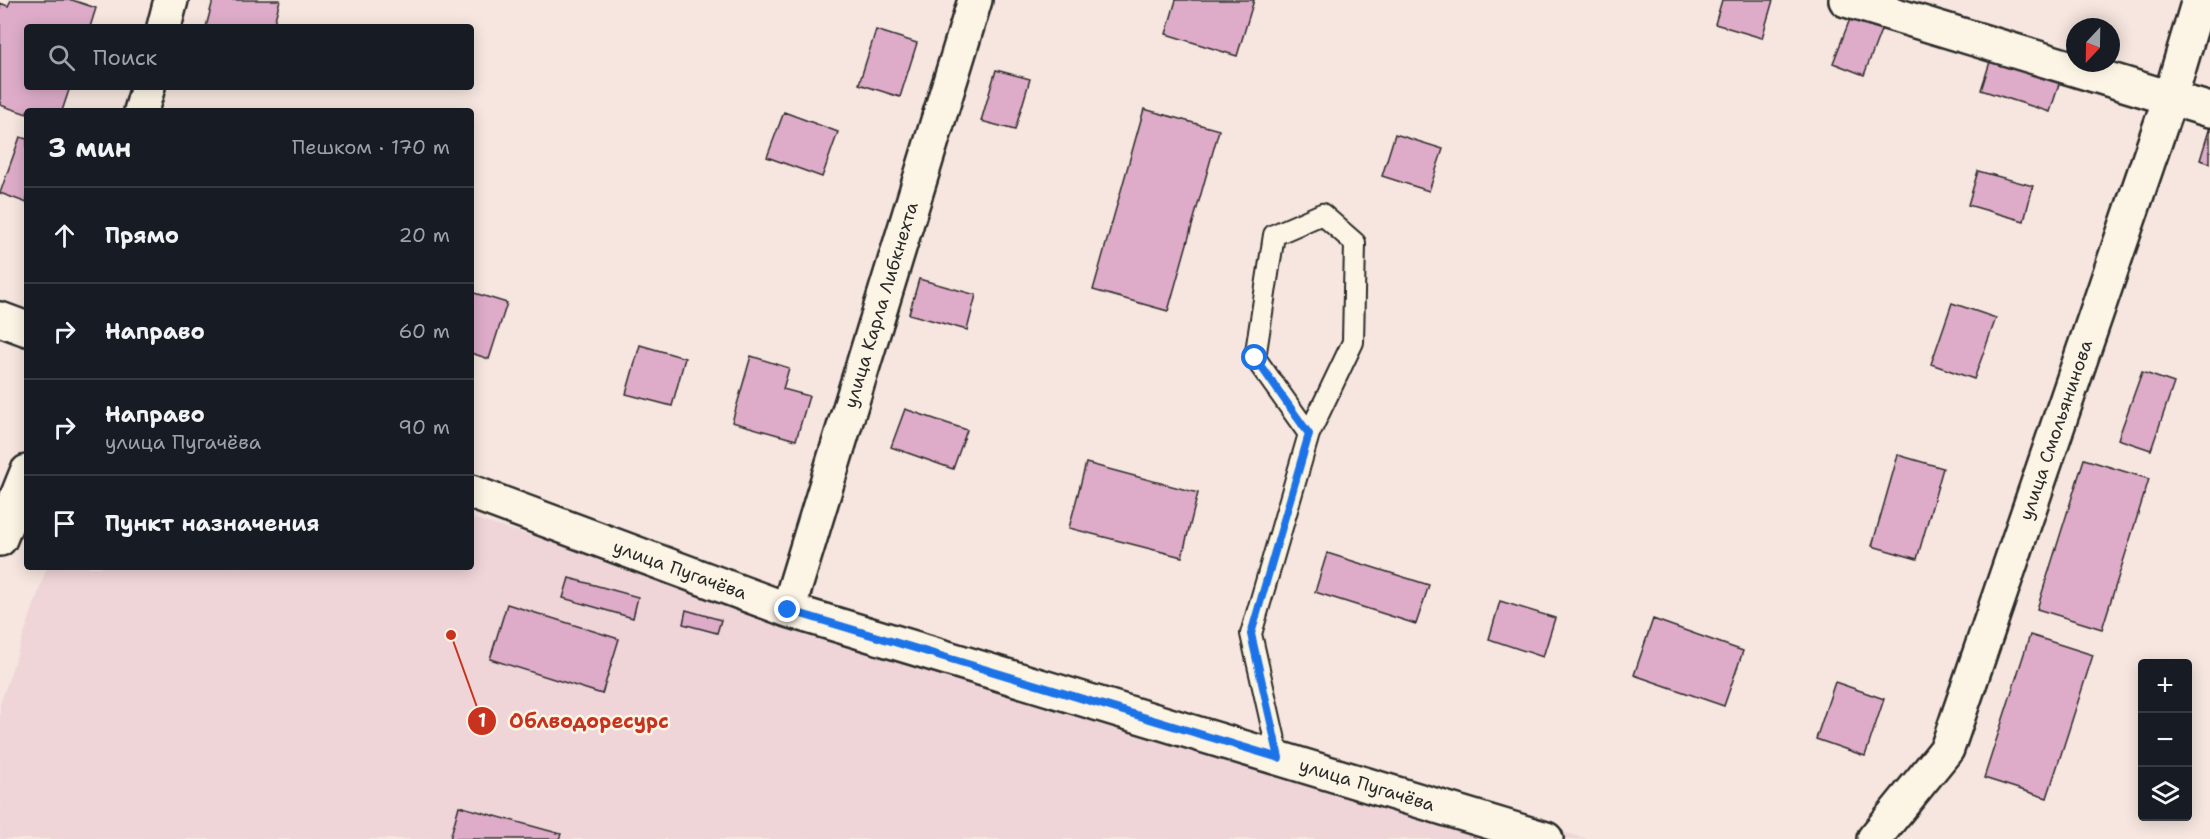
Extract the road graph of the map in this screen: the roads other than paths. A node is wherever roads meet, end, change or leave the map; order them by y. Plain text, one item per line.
1 (171, 0) edge
2 (975, 0) edge
3 (1846, 0) edge
4 (2199, 0) edge
5 (165, 24) edge
6 (147, 90) edge
7 (2170, 98) junction
8 (142, 108) edge
9 (2210, 110) edge
10 (0, 319) edge
11 (24, 328) edge
12 (1309, 434) junction
13 (24, 479) edge
14 (474, 493) edge
15 (0, 539) edge
16 (788, 610) junction
17 (1279, 758) junction
18 (1546, 839) edge
19 (1874, 839) edge

1 - 5 street
2 - 16 street, улица Карла Либкнехта
3 - 7 street
4 - 7 street, улица Смольянинова
6 - 8 street
7 - 9 street
7 - 19 street, улица Смольянинова
10 - 11 street
12 - 12 lane
12 - 17 lane
13 - 15 street
14 - 16 street, улица Пугачёва
16 - 17 street, улица Пугачёва
17 - 18 street, улица Пугачёва

